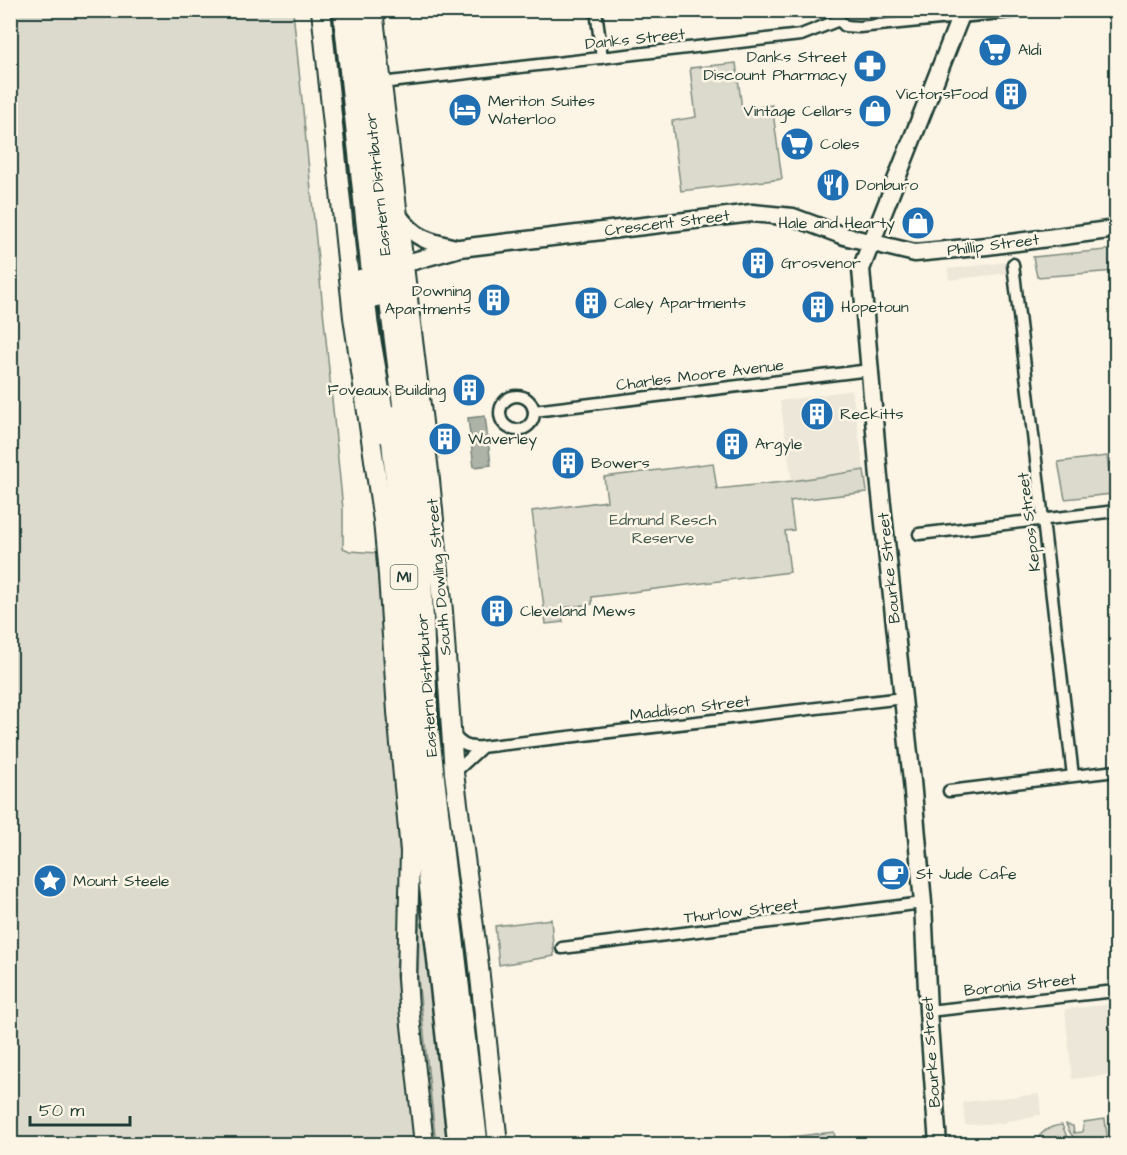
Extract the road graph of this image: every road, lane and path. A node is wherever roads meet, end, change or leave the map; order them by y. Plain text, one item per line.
1 (321, 10) edge
2 (330, 10) edge
3 (344, 10) edge
4 (359, 10) edge
5 (373, 10) edge
6 (597, 10) edge
7 (1031, 10) edge
8 (962, 14) edge
9 (837, 15) edge
10 (602, 58) junction
11 (381, 82) junction
12 (397, 214) junction
13 (1116, 229) edge
14 (870, 243) junction
15 (460, 248) junction
16 (403, 264) junction
17 (1013, 264) dead end
18 (870, 370) junction
19 (534, 411) dead end
20 (1116, 511) edge
21 (1044, 519) junction
22 (401, 525) junction
23 (919, 534) dead end
24 (903, 698) junction
25 (452, 731) junction
26 (481, 747) junction
27 (1116, 771) edge
28 (454, 773) junction
29 (1073, 776) junction
30 (949, 791) dead end
31 (923, 903) junction
32 (562, 948) dead end
33 (1116, 991) edge
34 (928, 1011) junction
35 (424, 1144) edge
36 (459, 1144) edge
37 (477, 1144) edge
38 (498, 1144) edge
39 (938, 1144) edge

1 - 35 main road
2 - 22 highway
3 - 22 highway, Eastern Distributor / M1
4 - 37 highway, Eastern Distributor / M1
5 - 11 main road, South Dowling Street
6 - 10 street
7 - 8 street, Danks Street
8 - 9 street, Danks Street
8 - 14 street, Bourke Street
9 - 10 street, Danks Street
10 - 11 street, Danks Street
11 - 12 main road, South Dowling Street
12 - 15 street, Crescent Street
12 - 16 main road, South Dowling Street
13 - 14 street, Phillip Street
14 - 15 street, Crescent Street
14 - 18 street, Bourke Street
15 - 16 street, Crescent Street
16 - 25 main road, South Dowling Street
17 - 21 street, Kepos Street
18 - 19 street, Charles Moore Avenue
18 - 24 street, Bourke Street
20 - 21 street
21 - 23 street
21 - 29 street, Kepos Street
22 - 36 highway, Eastern Distributor / M1
24 - 26 street, Maddison Street
24 - 31 street, Bourke Street
25 - 26 street, Maddison Street
25 - 28 main road, South Dowling Street
26 - 28 street
27 - 29 street
28 - 38 main road, South Dowling Street
29 - 30 street
31 - 32 street, Thurlow Street
31 - 34 street, Bourke Street
33 - 34 street, Boronia Street
34 - 39 street, Bourke Street

